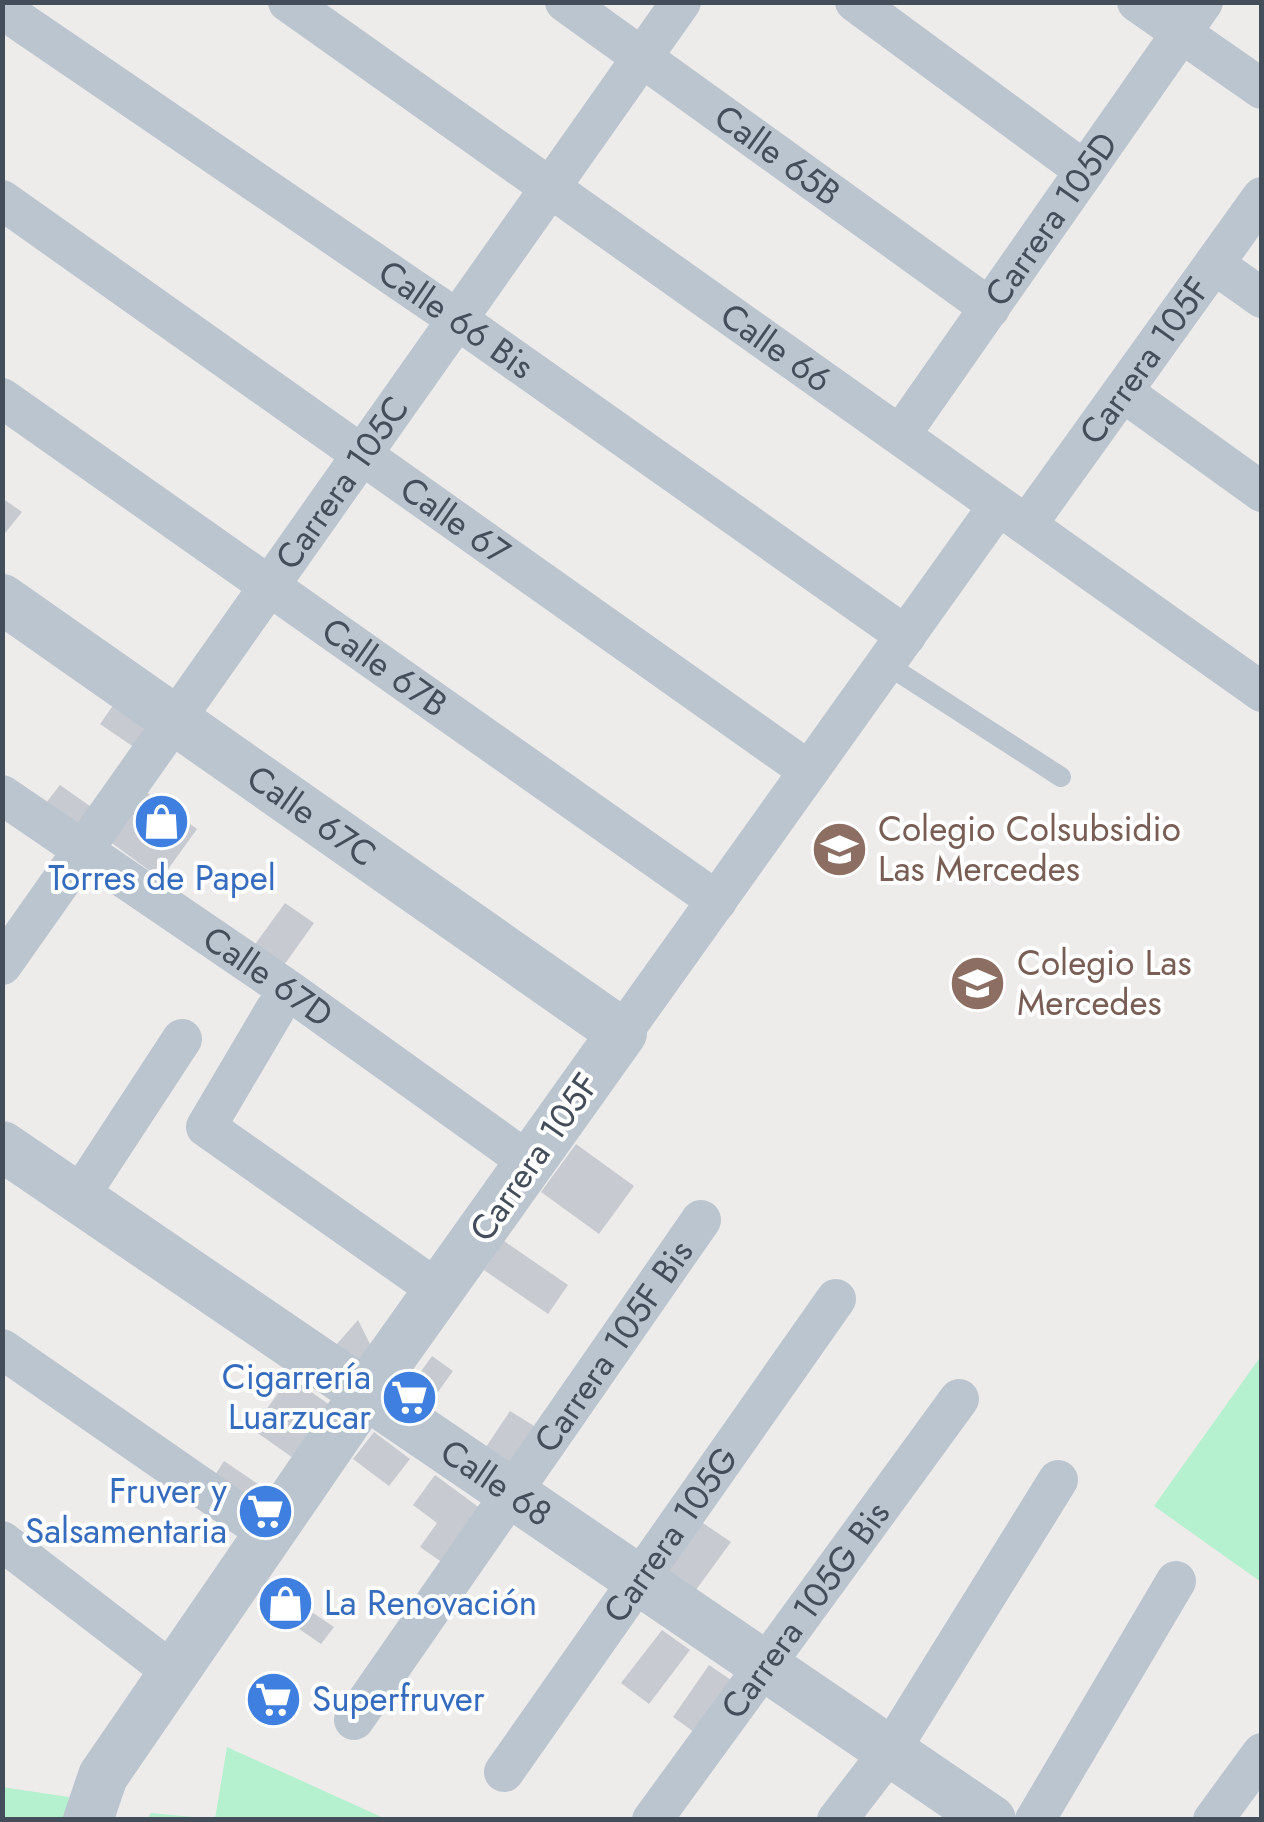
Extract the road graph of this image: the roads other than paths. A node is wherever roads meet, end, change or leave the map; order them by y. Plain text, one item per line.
1 (288, 2) edge
2 (565, 2) edge
3 (681, 2) edge
4 (854, 2) edge
5 (1138, 2) edge
6 (3, 6) edge
7 (1192, 18) edge
8 (642, 59) junction
9 (1262, 90) edge
10 (1085, 171) junction
11 (551, 188) junction
12 (1262, 197) edge
13 (2, 200) edge
14 (1214, 264) junction
15 (1262, 298) edge
16 (990, 308) junction
17 (458, 320) junction
18 (1123, 392) junction
19 (2, 398) edge
20 (901, 434) junction
21 (362, 455) junction
22 (1262, 492) edge
23 (1013, 515) junction
24 (270, 585) junction
25 (2, 599) edge
26 (896, 650) junction
27 (1262, 692) edge
28 (175, 720) junction
29 (810, 771) junction
30 (1061, 777) dead end
31 (2, 795) edge
32 (84, 849) junction
33 (716, 901) junction
34 (2, 965) edge
35 (275, 1010) dead end
36 (622, 1033) junction
37 (182, 1040) dead end
38 (2, 1146) edge
39 (530, 1163) junction
40 (78, 1198) junction
41 (701, 1220) dead end
42 (439, 1290) junction
43 (836, 1299) dead end
44 (2, 1349) edge
45 (365, 1394) junction
46 (959, 1399) dead end
47 (1058, 1480) dead end
48 (511, 1494) junction
49 (268, 1534) junction
50 (2, 1541) edge
51 (638, 1580) junction
52 (1176, 1581) dead end
53 (764, 1666) junction
54 (174, 1673) junction
55 (354, 1720) dead end
56 (890, 1751) junction
57 (1262, 1753) edge
58 (504, 1772) dead end
59 (88, 1816) edge
60 (652, 1820) edge
61 (837, 1820) edge
62 (991, 1820) edge
63 (1035, 1820) edge
64 (1213, 1820) edge

1 - 11 street, Calle 66
2 - 8 street, Calle 65B
3 - 8 street, Carrera 105C
4 - 10 street
5 - 7 street
6 - 17 street, Calle 66 Bis
7 - 9 street
7 - 10 street, Carrera 105D
8 - 11 street, Carrera 105C
8 - 16 street, Calle 65B
10 - 16 street, Carrera 105D
11 - 17 street, Carrera 105C
11 - 20 street, Calle 66
12 - 14 street, Carrera 105F
13 - 21 street, Calle 67
14 - 15 street
14 - 18 street, Carrera 105F
16 - 20 street, Carrera 105D
17 - 21 street, Carrera 105C
17 - 26 street, Calle 66 Bis
18 - 22 street
18 - 23 street, Carrera 105F
19 - 24 street, Calle 67B
20 - 23 street, Calle 66
21 - 24 street, Carrera 105C
21 - 29 street, Calle 67
23 - 26 street, Carrera 105F
23 - 27 street, Calle 66
24 - 28 street, Carrera 105C
24 - 33 street, Calle 67B
25 - 28 street, Calle 67C
26 - 29 street, Carrera 105F
26 - 30 lane
28 - 32 street, Carrera 105C
28 - 36 street, Calle 67C
29 - 33 street, Carrera 105F
31 - 32 street, Calle 67D
32 - 34 street, Carrera 105C
32 - 39 street, Calle 67D
33 - 36 street, Carrera 105F
35 - 42 street
36 - 39 street, Carrera 105F
37 - 40 street
38 - 40 street, Calle 68
39 - 42 street, Carrera 105F
40 - 45 street, Calle 68
41 - 48 street, Carrera 105F Bis
42 - 45 street, Carrera 105F
43 - 51 street, Carrera 105G
44 - 49 street
45 - 48 street, Calle 68
45 - 49 street, Carrera 105F
46 - 53 street, Carrera 105G Bis
47 - 56 street
48 - 51 street, Calle 68
48 - 55 street, Carrera 105F Bis
49 - 54 street, Carrera 105F
50 - 54 street
51 - 53 street, Calle 68
51 - 58 street, Carrera 105G
52 - 63 street
53 - 56 street, Calle 68
53 - 60 street, Carrera 105G Bis
54 - 59 street, Carrera 105F
56 - 61 street
56 - 62 street, Calle 68
57 - 64 street

